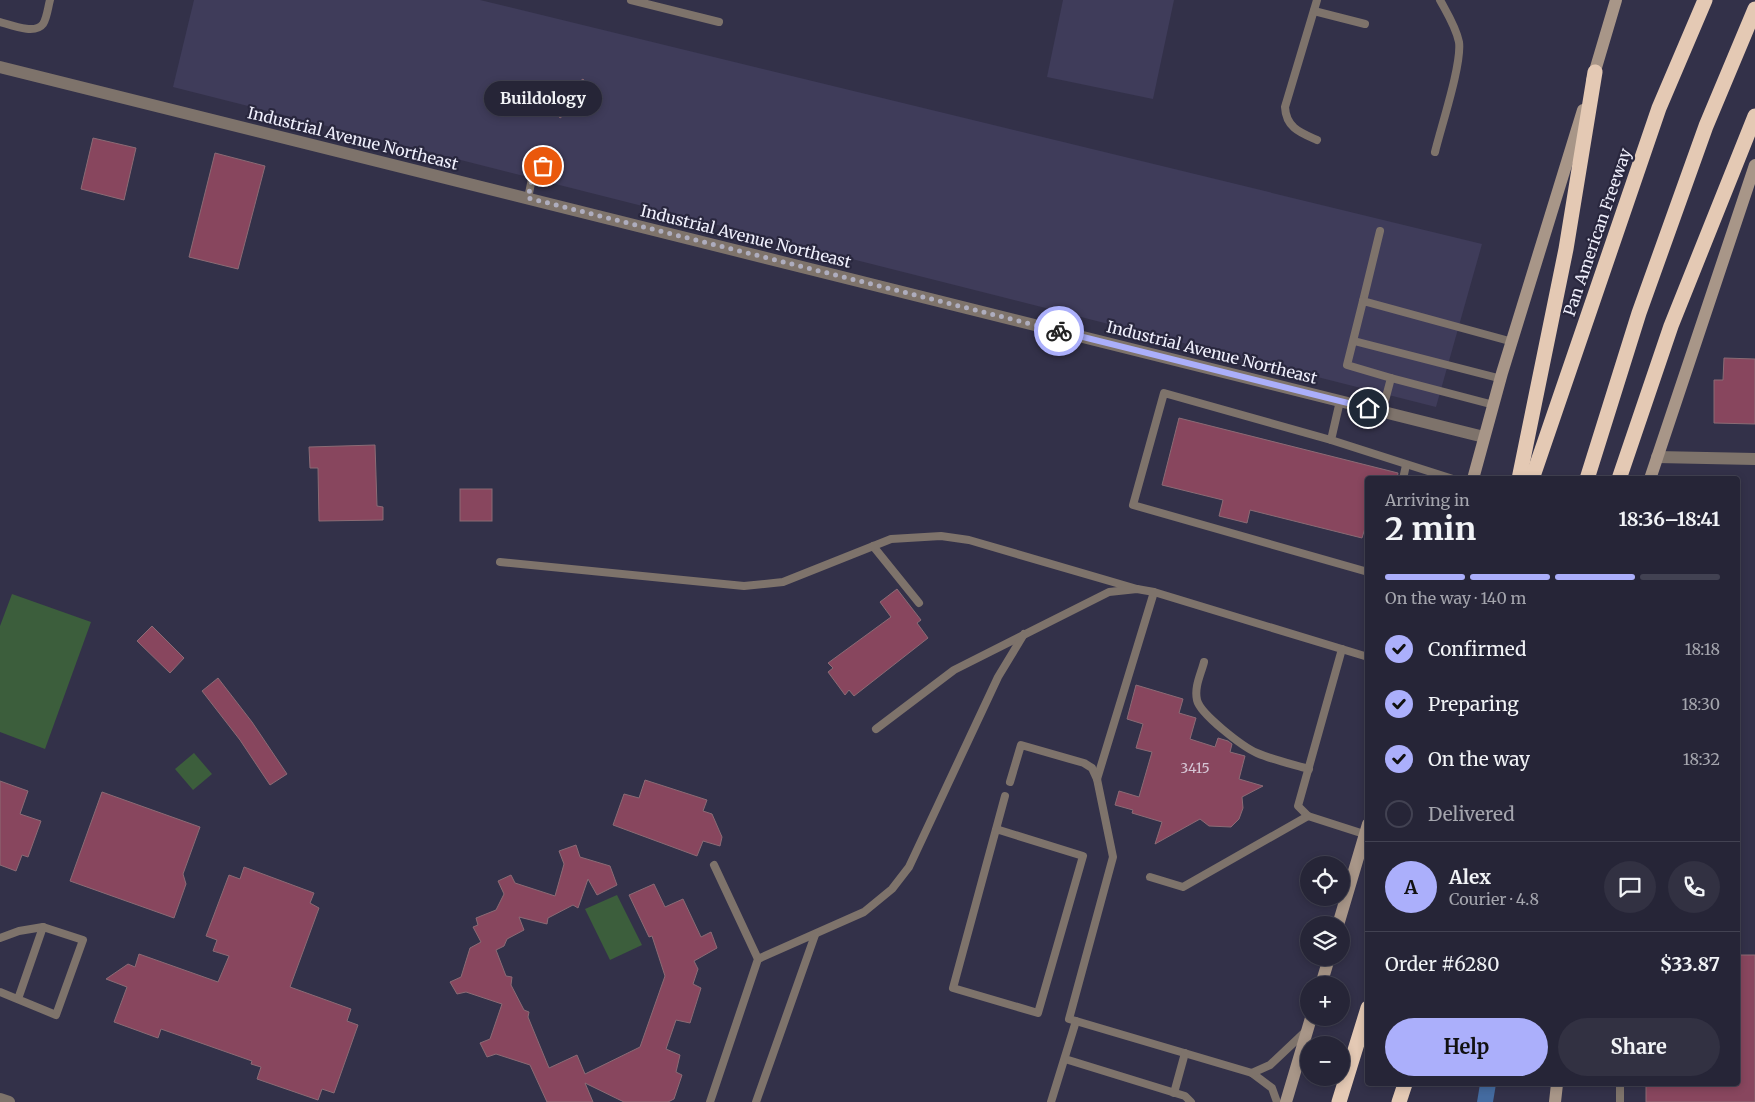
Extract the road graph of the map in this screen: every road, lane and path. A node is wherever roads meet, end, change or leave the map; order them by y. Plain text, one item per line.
1 (50, 0) edge
2 (631, 0) edge
3 (1317, 0) edge
4 (1440, 0) edge
5 (1616, 0) edge
6 (1705, 0) edge
7 (1755, 9) edge
8 (1314, 10) junction
9 (0, 22) edge
10 (719, 22) dead end
11 (1365, 24) dead end
12 (0, 67) edge
13 (1595, 72) junction
14 (1755, 116) edge
15 (1318, 140) dead end
16 (1435, 152) dead end
17 (1755, 165) edge
18 (543, 166) dead end
19 (528, 198) junction
20 (1380, 231) dead end
21 (1363, 301) junction
22 (1354, 341) junction
23 (1513, 342) junction
24 (1392, 378) junction
25 (1502, 379) junction
26 (1340, 401) junction
27 (1494, 405) junction
28 (1382, 412) junction
29 (1484, 437) junction
30 (1331, 440) junction
31 (1657, 456) junction
32 (1755, 459) edge
33 (1406, 465) junction
34 (1404, 476) edge
35 (1442, 476) edge
36 (1474, 476) edge
37 (1520, 476) edge
38 (1533, 476) edge
39 (1588, 476) edge
40 (1620, 476) edge
41 (1651, 476) edge
42 (873, 546) junction
43 (500, 562) dead end
44 (1365, 571) edge
45 (1137, 589) junction
46 (1154, 592) junction
47 (920, 603) dead end
48 (1024, 634) junction
49 (1342, 649) junction
50 (1365, 656) edge
51 (1204, 662) dead end
52 (876, 729) dead end
53 (1308, 769) junction
54 (1097, 779) junction
55 (1010, 782) dead end
56 (1005, 796) dead end
57 (1308, 816) junction
58 (996, 829) junction
59 (1365, 829) edge
60 (1365, 832) edge
61 (714, 865) dead end
62 (1150, 877) dead end
63 (1341, 916) edge
64 (44, 927) junction
65 (815, 935) junction
66 (0, 938) edge
67 (758, 959) junction
68 (0, 992) edge
69 (18, 999) junction
70 (1365, 1018) edge
71 (1076, 1021) junction
72 (1307, 1026) edge
73 (1309, 1026) edge
74 (1185, 1053) junction
75 (1065, 1059) junction
76 (1252, 1073) junction
77 (1404, 1086) edge
78 (1557, 1086) edge
79 (1562, 1086) edge
80 (1620, 1086) edge
81 (1174, 1093) junction
82 (0, 1099) edge
83 (9, 1102) edge
84 (710, 1102) edge
85 (756, 1102) edge
86 (1051, 1102) edge
87 (1191, 1102) edge
88 (1277, 1102) edge
89 (1286, 1102) edge
90 (1339, 1102) edge
91 (1400, 1102) edge
92 (1555, 1102) edge
93 (1562, 1102) edge
94 (1620, 1102) edge

1 - 9 lane
2 - 10 lane
3 - 8 lane
4 - 16 lane
5 - 13 main road
6 - 38 highway, Pan American Freeway
7 - 39 highway
8 - 11 lane
8 - 15 lane
12 - 19 street, Industrial Avenue Northeast
13 - 23 main road
13 - 37 highway
14 - 40 highway
17 - 31 main road
18 - 19 lane
19 - 26 street, Industrial Avenue Northeast
20 - 21 lane
21 - 22 lane
21 - 23 lane
22 - 24 lane
22 - 25 lane
23 - 25 main road
24 - 27 lane
24 - 28 lane
25 - 27 main road
26 - 28 street, Industrial Avenue Northeast
26 - 30 lane
27 - 29 main road
28 - 29 street, Industrial Avenue Northeast
29 - 36 main road
30 - 33 lane
30 - 44 lane
31 - 32 street
31 - 41 main road
33 - 34 lane
33 - 35 lane
42 - 43 lane
42 - 45 lane
42 - 47 lane
45 - 46 lane
45 - 48 lane
46 - 49 lane
46 - 54 lane
48 - 52 lane
48 - 65 lane
49 - 50 lane
49 - 53 lane
51 - 53 lane
53 - 57 lane
54 - 55 lane
54 - 71 lane
56 - 58 lane
57 - 59 lane
57 - 62 lane
58 - 58 lane
60 - 63 main road
61 - 67 lane
64 - 66 lane
64 - 69 lane
64 - 69 lane
65 - 67 lane
65 - 85 lane
67 - 84 lane
68 - 69 lane
70 - 90 highway
71 - 74 lane
71 - 75 lane
72 - 76 lane
73 - 89 main road
74 - 76 lane
74 - 81 lane
75 - 81 lane
75 - 86 lane
76 - 88 lane
77 - 91 highway
78 - 92 main road
79 - 93 main road
80 - 94 lane
81 - 87 lane
82 - 83 street

